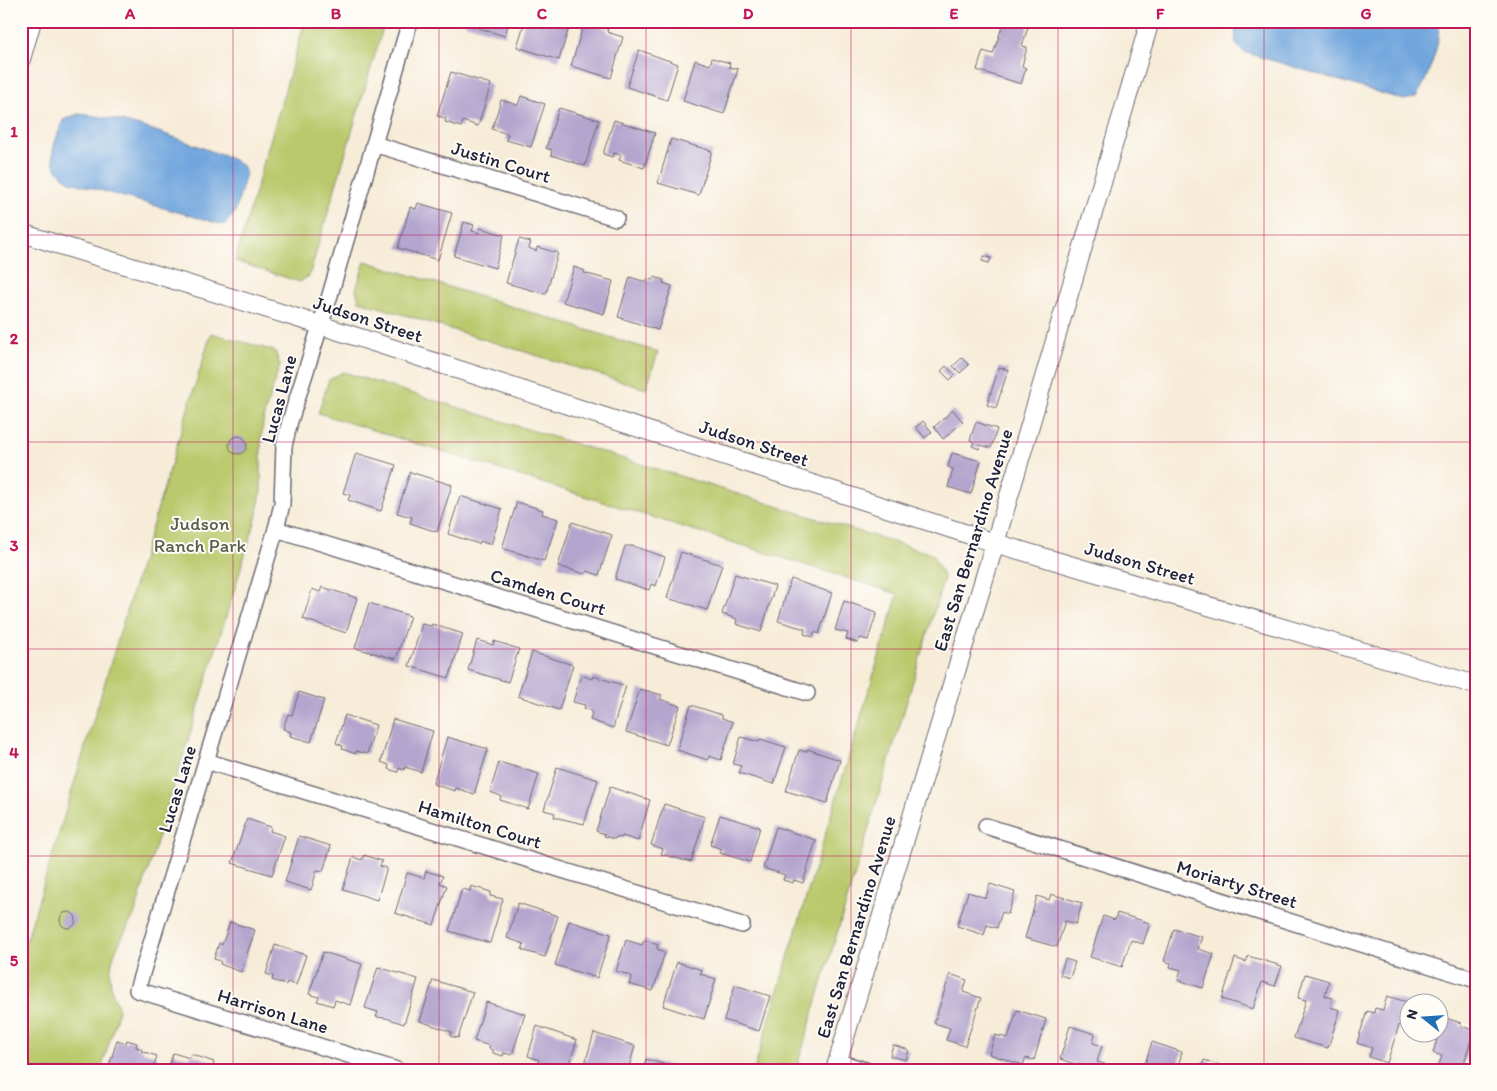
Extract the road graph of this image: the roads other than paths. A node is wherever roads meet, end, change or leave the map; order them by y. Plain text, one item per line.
1 (32, 21) edge
2 (410, 21) edge
3 (1150, 21) edge
4 (21, 59) edge
5 (374, 144) junction
6 (616, 218) dead end
7 (21, 233) edge
8 (320, 325) junction
9 (276, 529) junction
10 (995, 543) junction
11 (1476, 685) edge
12 (807, 693) dead end
13 (206, 761) junction
14 (986, 826) dead end
15 (742, 925) dead end
16 (1476, 980) edge
17 (137, 990) joint
18 (836, 1066) edge
19 (397, 1070) edge
20 (865, 1070) edge

1 - 4 street
2 - 5 street, Lucas Lane
3 - 10 street, East San Bernardino Avenue
5 - 6 street, Justin Court
5 - 8 street, Lucas Lane
7 - 8 street, Judson Street
8 - 9 street, Lucas Lane
8 - 10 street, Judson Street
9 - 12 street, Camden Court
9 - 13 street, Lucas Lane
10 - 11 street, Judson Street
10 - 18 street, East San Bernardino Avenue
13 - 15 street, Hamilton Court
13 - 17 street, Lucas Lane
14 - 16 street, Moriarty Street
17 - 19 street, Harrison Lane
18 - 20 street

